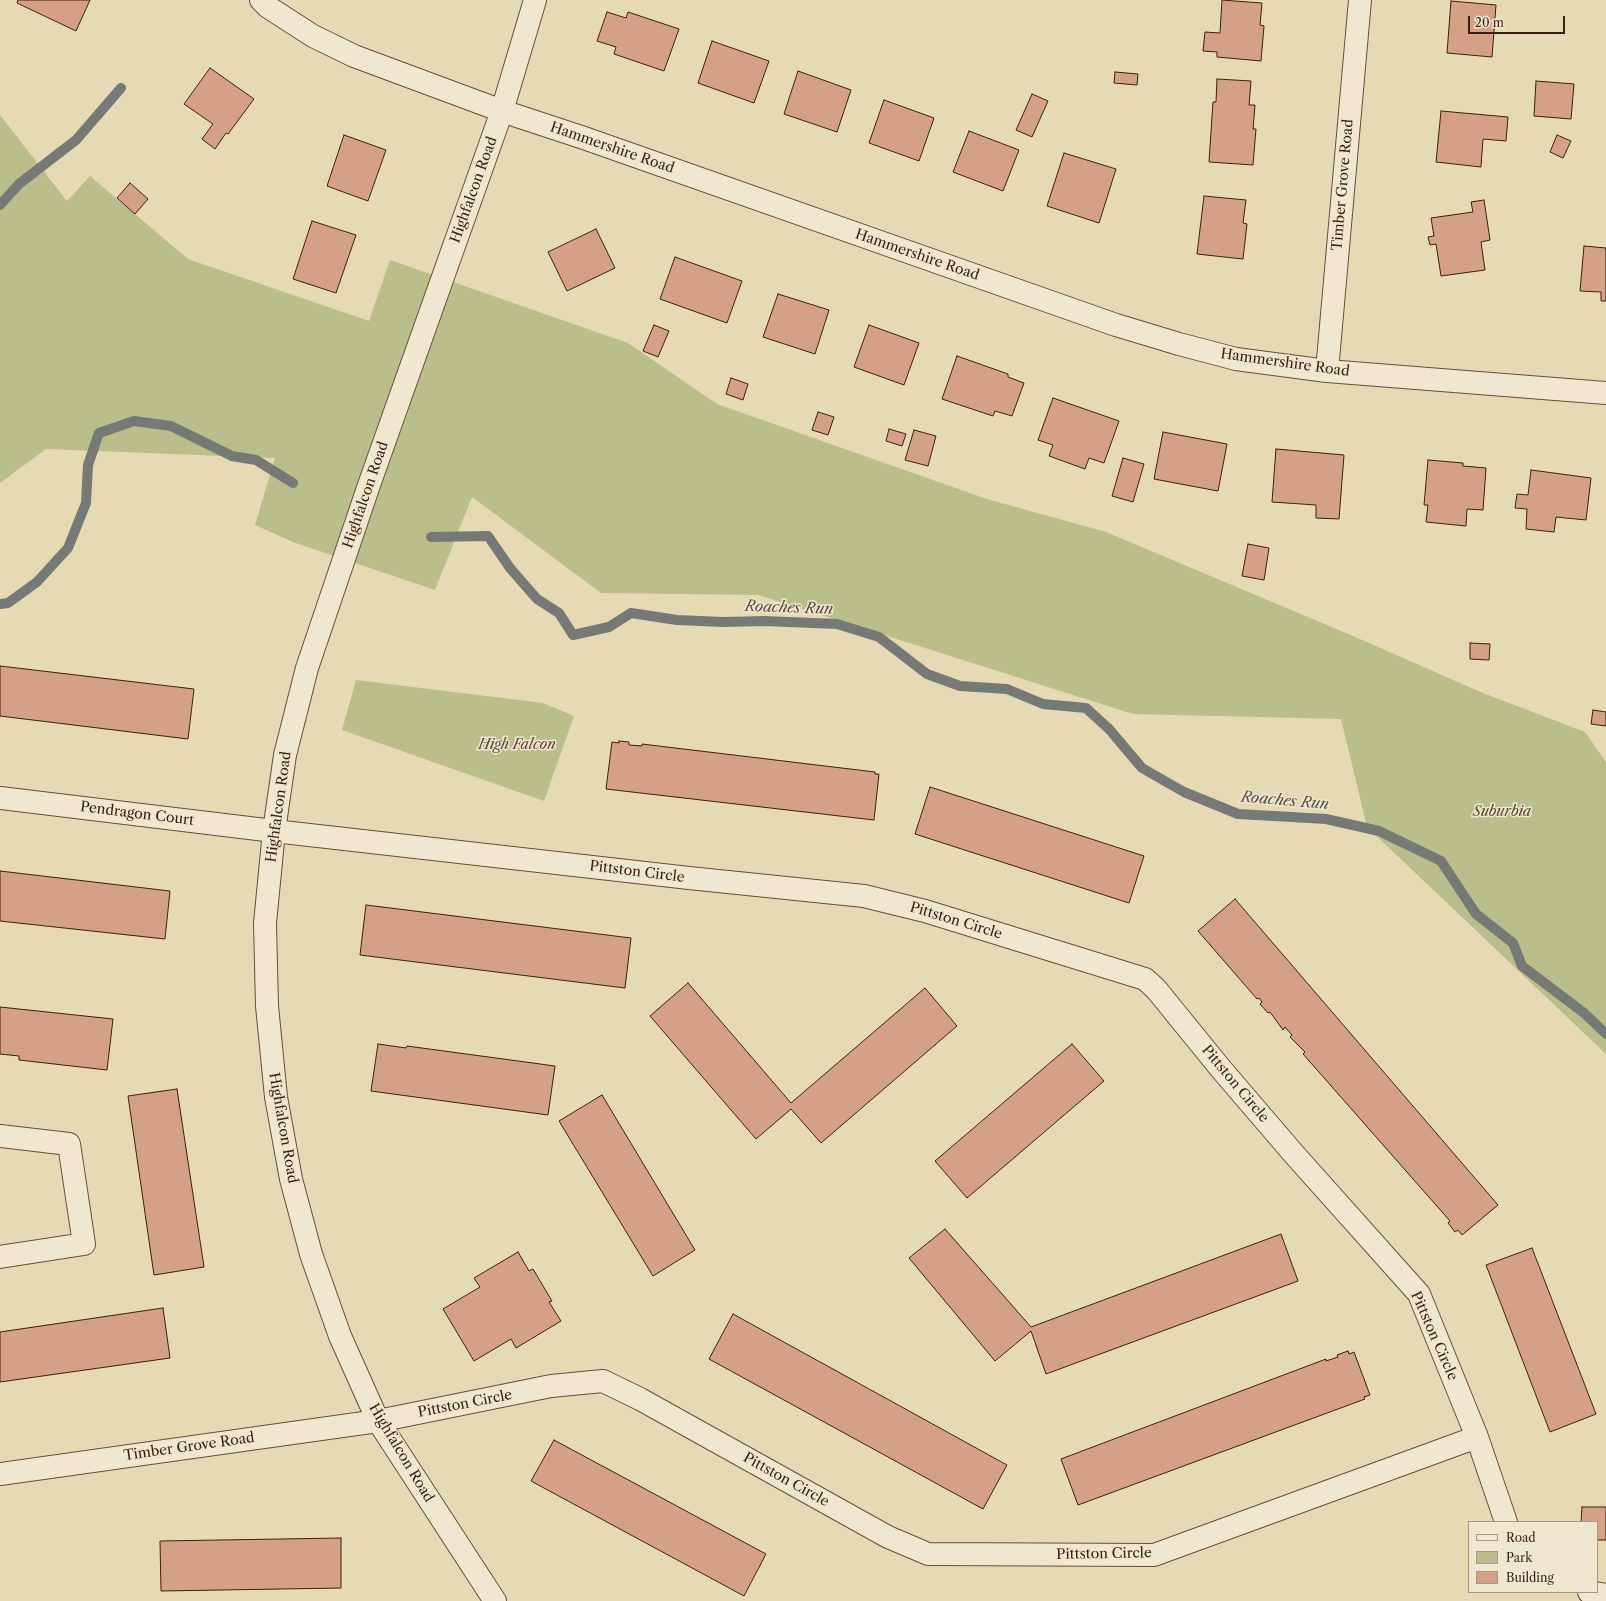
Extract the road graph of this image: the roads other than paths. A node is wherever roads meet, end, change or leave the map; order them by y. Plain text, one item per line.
1 (261, 0) edge
2 (535, 0) edge
3 (1360, 0) edge
4 (502, 111) junction
5 (1327, 371) junction
6 (1606, 393) edge
7 (0, 798) edge
8 (274, 831) junction
9 (0, 1136) edge
10 (0, 1257) edge
11 (378, 1421) junction
12 (1477, 1437) junction
13 (0, 1474) edge
14 (1506, 1521) edge
15 (1595, 1593) edge
16 (1606, 1595) edge
17 (495, 1601) edge

1 - 4 street, Hammershire Road
2 - 4 street, Highfalcon Road
3 - 5 street, Timber Grove Road
4 - 5 street, Hammershire Road
4 - 8 street, Highfalcon Road
5 - 6 street, Hammershire Road
7 - 8 street, Pendragon Court
8 - 11 street, Highfalcon Road
8 - 12 street, Pittston Circle
9 - 10 street
11 - 12 street, Pittston Circle
11 - 13 street, Timber Grove Road
11 - 17 street, Highfalcon Road
12 - 14 street
15 - 16 street

